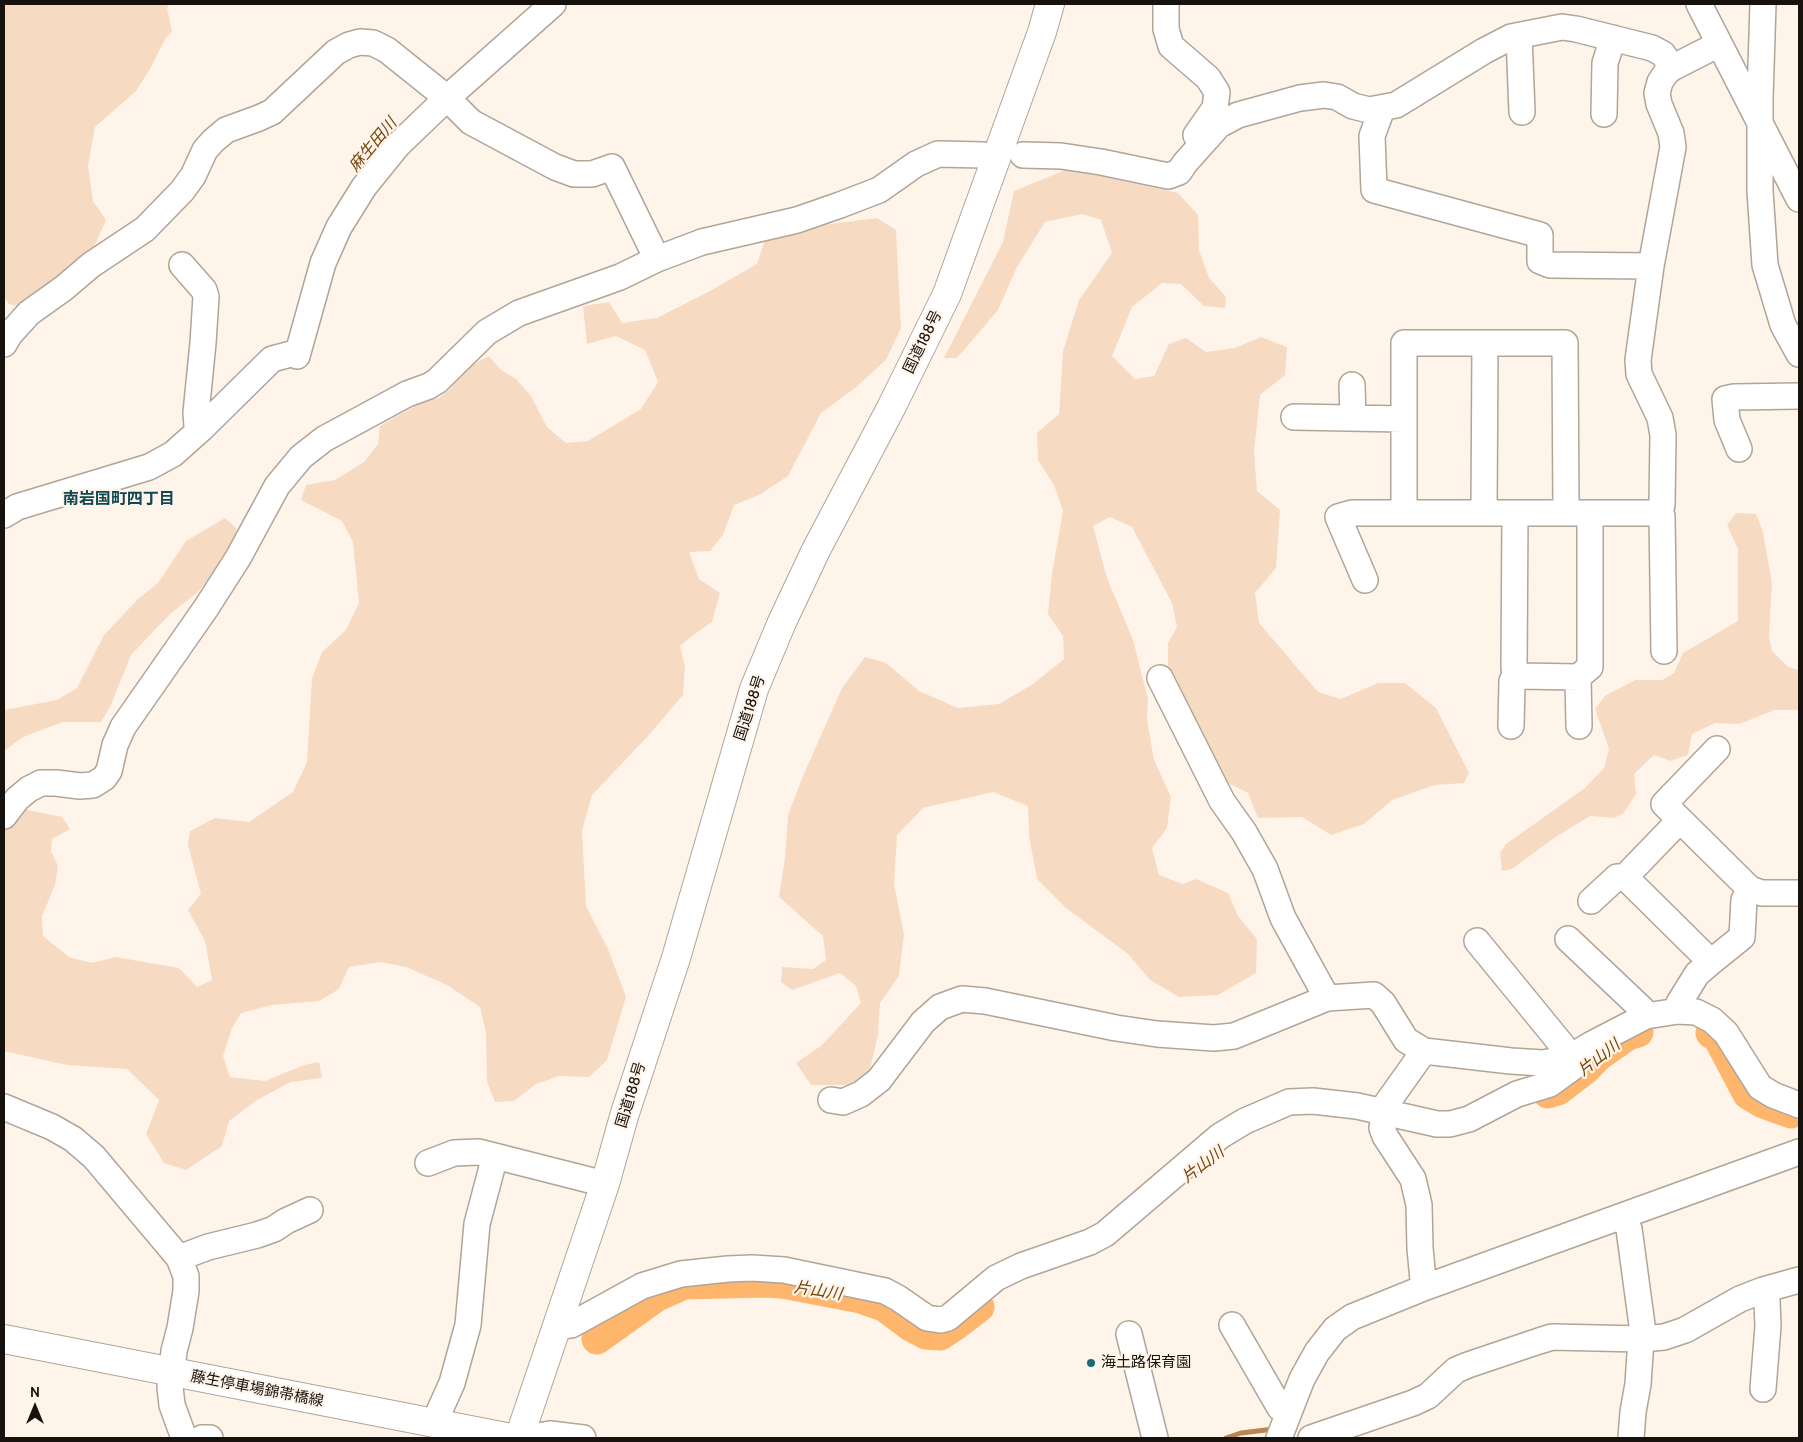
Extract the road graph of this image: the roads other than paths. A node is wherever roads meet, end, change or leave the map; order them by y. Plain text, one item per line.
1 (553, 4) edge
2 (1050, 4) edge
3 (1166, 4) edge
4 (1699, 4) edge
5 (1763, 4) edge
6 (1519, 36) junction
7 (1613, 38) junction
8 (1719, 44) junction
9 (1672, 68) junction
10 (447, 98) junction
11 (1382, 109) junction
12 (1522, 112) dead end
13 (1604, 114) dead end
14 (1760, 123) junction
15 (983, 155) dead end
16 (1024, 155) dead end
17 (1157, 174) junction
18 (1799, 199) edge
19 (658, 258) junction
20 (182, 265) dead end
21 (1651, 266) junction
22 (1485, 343) junction
23 (4, 344) edge
24 (1799, 354) edge
25 (1352, 385) dead end
26 (1799, 396) edge
27 (1294, 417) dead end
28 (1352, 418) junction
29 (1404, 419) junction
30 (201, 429) junction
31 (1739, 449) dead end
32 (1657, 511) junction
33 (1404, 513) junction
34 (1484, 513) junction
35 (1514, 513) junction
36 (1578, 513) junction
37 (4, 514) edge
38 (1365, 580) dead end
39 (1664, 651) dead end
40 (1517, 673) junction
41 (1578, 677) junction
42 (1160, 678) dead end
43 (1511, 726) dead end
44 (1579, 726) dead end
45 (1717, 749) dead end
46 (4, 816) edge
47 (1680, 820) junction
48 (1625, 876) junction
49 (1750, 889) junction
50 (1799, 894) edge
51 (1591, 901) dead end
52 (1568, 939) dead end
53 (1477, 941) dead end
54 (1712, 962) junction
55 (1327, 998) junction
56 (1678, 1011) junction
57 (1646, 1016) junction
58 (1424, 1051) junction
59 (1569, 1058) junction
60 (831, 1100) dead end
61 (1799, 1104) edge
62 (4, 1107) edge
63 (1383, 1118) junction
64 (1799, 1152) edge
65 (496, 1156) junction
66 (428, 1163) dead end
67 (605, 1184) junction
68 (310, 1210) dead end
69 (1623, 1217) junction
70 (178, 1258) junction
71 (1799, 1280) edge
72 (1426, 1287) junction
73 (1763, 1290) junction
74 (1232, 1324) dead end
75 (557, 1327) junction
76 (1129, 1334) dead end
77 (4, 1339) edge
78 (1641, 1340) junction
79 (172, 1373) junction
80 (1763, 1389) dead end
81 (1289, 1412) junction
82 (434, 1423) junction
83 (184, 1438) edge
84 (202, 1438) edge
85 (210, 1438) edge
86 (511, 1438) edge
87 (519, 1438) edge
88 (526, 1438) edge
89 (583, 1438) edge
90 (1155, 1438) edge
91 (1279, 1438) edge
92 (1311, 1438) edge
93 (1631, 1438) edge

1 - 10 street
2 - 67 main road, 国道188号
3 - 17 street
4 - 8 street
5 - 14 street
6 - 7 street
6 - 11 street
6 - 12 street
7 - 9 street
7 - 13 street
8 - 9 street
8 - 14 street
9 - 21 street
10 - 19 street
10 - 23 street
10 - 30 street
11 - 17 street
11 - 21 street
14 - 18 street
14 - 24 street
15 - 19 street
16 - 17 street
19 - 46 street
20 - 30 street
21 - 32 street
22 - 29 street
22 - 34 street
22 - 36 street
25 - 28 street
26 - 31 street
27 - 28 street
28 - 29 street
29 - 33 street
30 - 37 street
32 - 36 street
32 - 39 street
33 - 34 street
33 - 38 street
34 - 35 street
35 - 36 street
35 - 40 street
36 - 41 street
40 - 41 street
40 - 43 street
41 - 44 street
42 - 55 street
45 - 47 street
47 - 48 street
47 - 49 street
48 - 51 street
48 - 54 street
49 - 50 street
49 - 54 street
52 - 57 street
53 - 59 street
54 - 56 street
55 - 58 street
55 - 60 street
56 - 57 street
56 - 61 street
57 - 59 street
58 - 59 street
58 - 63 street
59 - 63 street
62 - 70 street
63 - 72 street
63 - 75 street
64 - 69 street
65 - 66 street
65 - 67 street
65 - 82 street
67 - 75 main road, 国道188号
68 - 70 street
69 - 72 street
69 - 78 street
70 - 79 street
71 - 73 street
72 - 81 street
73 - 78 street
73 - 80 street
74 - 81 street
75 - 87 main road, 国道188号
76 - 90 street
77 - 79 main road, 藤生停車場錦帯橋線
78 - 92 street
78 - 93 street
79 - 82 main road, 藤生停車場錦帯橋線
79 - 83 street
81 - 91 street
82 - 86 main road, 藤生停車場錦帯橋線
84 - 85 street
88 - 89 street

